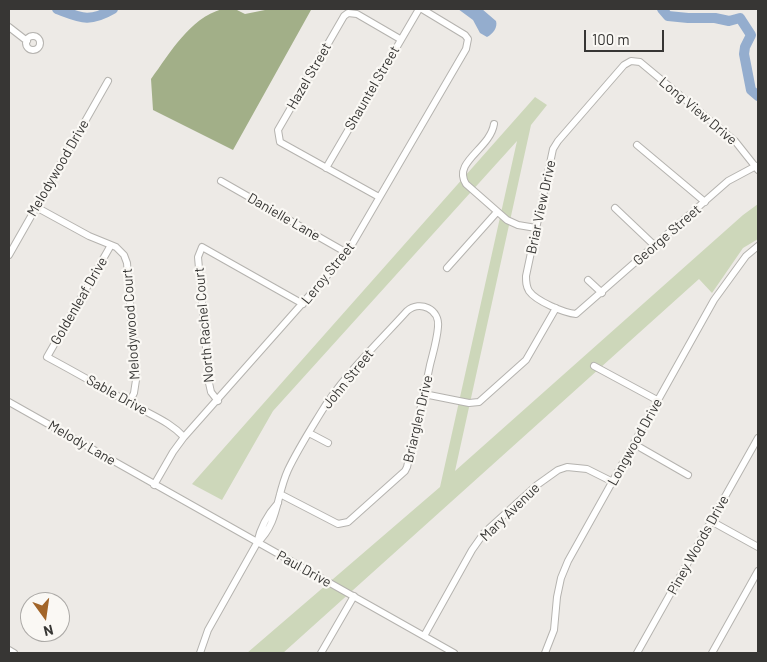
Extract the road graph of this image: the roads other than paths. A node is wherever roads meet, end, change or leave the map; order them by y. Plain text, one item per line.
1 (420, 9) edge
2 (9, 27) edge
3 (400, 39) junction
4 (27, 41) dead end
5 (631, 61) joint
6 (108, 80) dead end
7 (494, 124) dead end
8 (637, 145) dead end
9 (326, 168) junction
10 (757, 168) edge
11 (221, 181) dead end
12 (378, 198) junction
13 (705, 202) junction
14 (36, 207) junction
15 (615, 208) dead end
16 (497, 212) junction
17 (536, 228) junction
18 (112, 245) junction
19 (655, 246) junction
20 (758, 246) edge
21 (347, 253) junction
22 (9, 255) edge
23 (447, 268) dead end
24 (588, 280) dead end
25 (602, 293) junction
26 (303, 304) junction
27 (430, 308) joint
28 (556, 308) junction
29 (582, 310) joint
30 (47, 357) joint
31 (594, 366) dead end
32 (424, 394) junction
33 (657, 400) junction
34 (218, 401) junction
35 (9, 402) edge
36 (129, 403) junction
37 (309, 433) junction
38 (184, 437) junction
39 (758, 438) edge
40 (328, 443) dead end
41 (634, 444) junction
42 (688, 474) dead end
43 (613, 482) junction
44 (154, 484) junction
45 (280, 494) junction
46 (711, 521) junction
47 (257, 543) junction
48 (758, 547) edge
49 (758, 571) edge
50 (354, 596) junction
51 (424, 636) junction
52 (9, 650) edge
53 (14, 653) edge
54 (200, 653) edge
55 (321, 653) edge
56 (454, 653) edge
57 (545, 653) edge
58 (637, 653) edge
59 (712, 653) edge

1 - 3 street, Shauntel Street
1 - 12 street, Leroy Street
2 - 4 street
3 - 9 street, Shauntel Street
3 - 9 street, Hazel Street
5 - 10 street, Long View Drive
5 - 17 street, Briar View Drive
6 - 14 street, Melodywood Drive
7 - 16 street
8 - 13 street
9 - 12 street
10 - 13 street, George Street
11 - 21 street, Danielle Lane
12 - 21 street, Leroy Street
13 - 19 street, George Street
14 - 18 street, Melodywood Court
14 - 22 street, Melodywood Drive
15 - 19 street
16 - 17 street
16 - 23 street
17 - 28 street, Briar View Drive
18 - 30 street, Goldenleaf Drive
18 - 36 street, Melodywood Court
19 - 25 street, George Street
20 - 33 street, Longwood Drive
21 - 26 street, Leroy Street
24 - 25 street
25 - 29 street, George Street
26 - 34 street, Leroy Street
26 - 34 street, North Rachel Court
27 - 32 street, Briarglen Drive
27 - 37 street, John Street
28 - 29 street, Briar View Drive
28 - 32 street
30 - 36 street, Sable Drive
31 - 33 street
32 - 45 street, Briarglen Drive
33 - 41 street, Longwood Drive
34 - 38 street, Leroy Street
35 - 44 street, Melody Lane
36 - 38 street, Sable Drive
37 - 40 street
37 - 45 street, John Street
38 - 44 street, Leroy Street
39 - 46 street, Piney Woods Drive
41 - 42 street
41 - 43 street, Longwood Drive
43 - 51 street, Mary Avenue
43 - 57 street, Longwood Drive
44 - 47 street, Paul Drive
45 - 47 street, John Street
46 - 48 street
46 - 58 street, Piney Woods Drive
47 - 50 street, Paul Drive
47 - 54 street, John Street
49 - 59 street
50 - 51 street, Paul Drive
50 - 55 street
51 - 56 street, Paul Drive
52 - 53 street

